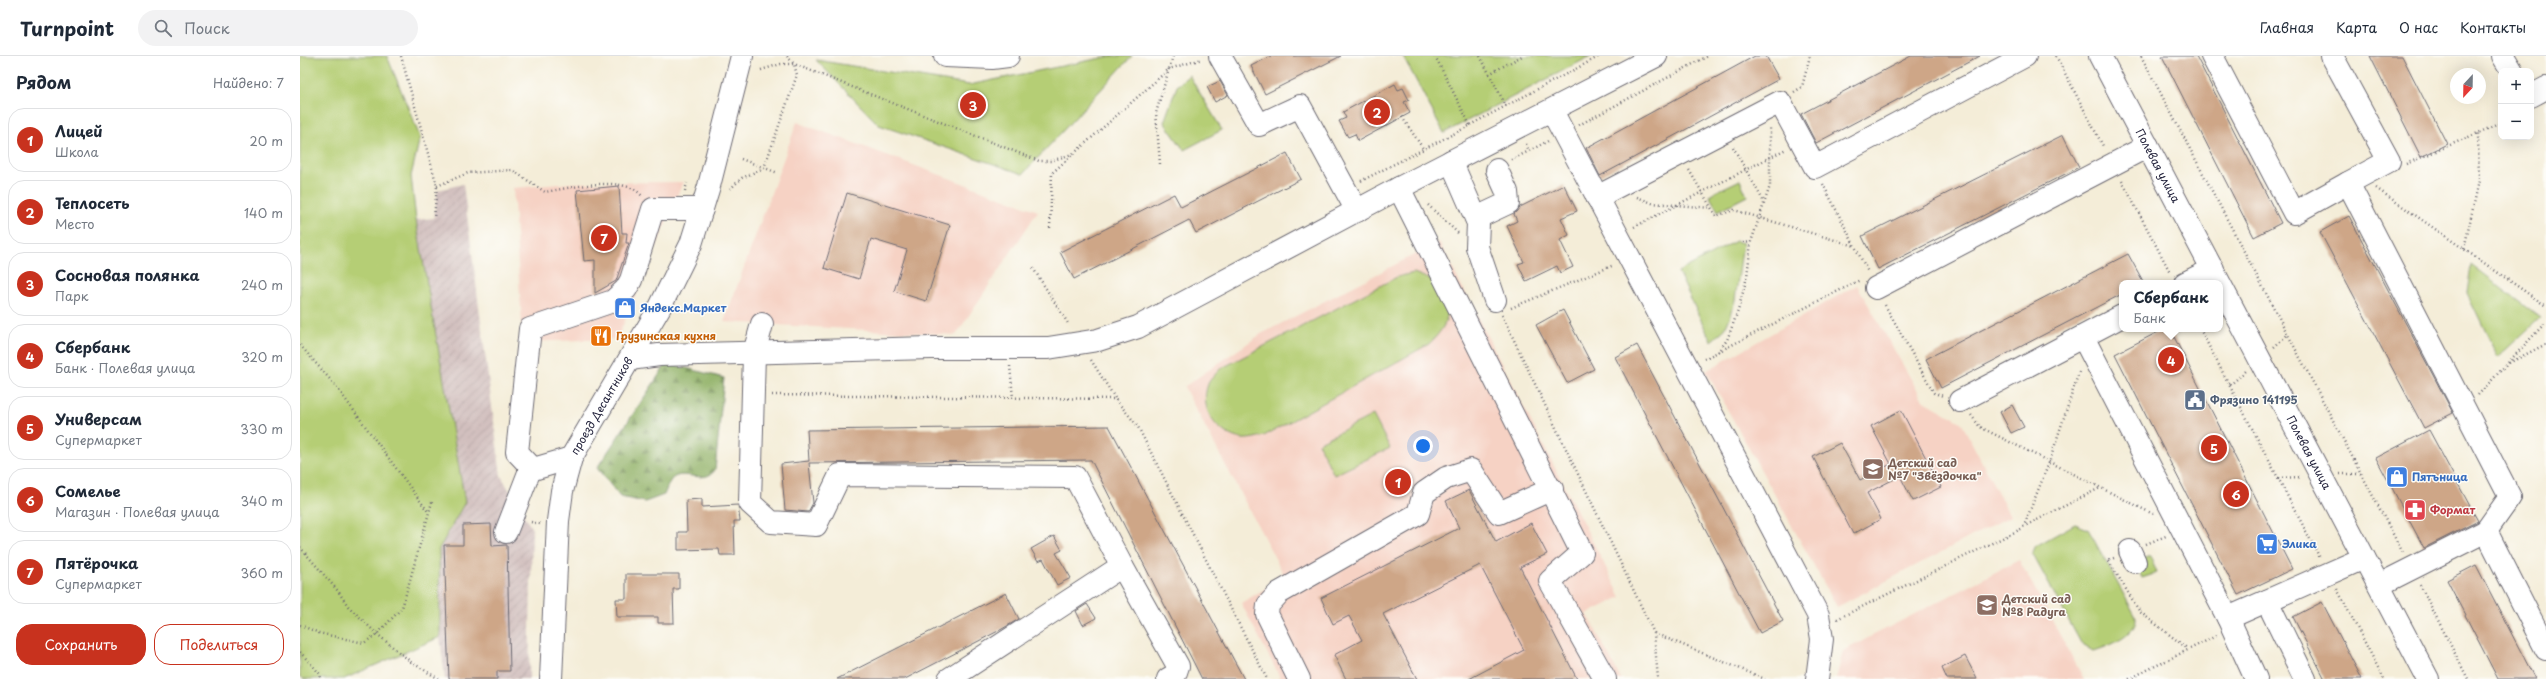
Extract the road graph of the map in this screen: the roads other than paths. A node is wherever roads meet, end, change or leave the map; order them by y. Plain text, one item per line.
1 (742, 56) edge
2 (945, 56) edge
3 (1008, 56) edge
4 (1656, 56) edge
5 (2025, 56) edge
6 (2100, 56) edge
7 (2212, 56) edge
8 (2332, 56) edge
9 (2504, 56) edge
10 (1212, 57) edge
11 (2510, 68) edge
12 (2546, 88) edge
13 (2534, 94) edge
14 (1552, 111) junction
15 (1485, 144) junction
16 (2148, 146) junction
17 (1451, 161) junction
18 (1497, 170) dead end
19 (2354, 180) junction
20 (1401, 193) junction
21 (1597, 197) junction
22 (1518, 199) dead end
23 (702, 209) junction
24 (1357, 211) junction
25 (1476, 218) junction
26 (2213, 269) junction
27 (2191, 280) edge
28 (2219, 280) edge
29 (1869, 283) road end
30 (2223, 288) edge
31 (1498, 306) road end
32 (2119, 318) edge
33 (762, 324) dead end
34 (2083, 337) junction
35 (754, 353) junction
36 (630, 359) junction
37 (1960, 401) dead end
38 (571, 458) junction
39 (534, 470) junction
40 (1552, 489) junction
41 (2486, 531) junction
42 (506, 532) dead end
43 (2364, 558) junction
44 (1122, 566) junction
45 (2379, 585) junction
46 (2267, 601) junction
47 (2228, 618) junction
48 (2546, 648) edge
49 (551, 679) edge
50 (949, 679) edge
51 (1168, 679) edge
52 (1299, 679) edge
53 (1605, 679) edge
54 (1817, 679) edge
55 (2256, 679) edge
56 (2305, 679) edge
57 (2428, 679) edge

1 - 23 street, проезд Десантников
2 - 3 street
4 - 14 street
5 - 21 street
6 - 16 street, Полевая улица
7 - 19 street
8 - 19 street
9 - 11 street
10 - 24 street
12 - 13 street
14 - 15 street
14 - 21 street
15 - 17 street
15 - 22 street
16 - 26 street, Полевая улица
16 - 29 street
17 - 20 street
17 - 25 street
18 - 25 street
19 - 41 street
20 - 24 street
20 - 40 street
21 - 54 street
23 - 36 street, проезд Десантников
23 - 39 street
24 - 35 street
25 - 31 street
26 - 27 street
26 - 28 street, Полевая улица
30 - 43 street, Полевая улица
32 - 34 street
33 - 35 street
34 - 37 street
34 - 47 street
35 - 36 street
35 - 44 street
36 - 38 street, проезд Десантников
38 - 39 street
38 - 49 street, проезд Десантников
39 - 42 street
40 - 52 street
40 - 53 street
41 - 45 street
41 - 48 street
43 - 45 street, Полевая улица
43 - 46 street
44 - 50 street
44 - 51 street
45 - 57 street, Полевая улица
46 - 47 street
46 - 56 street
47 - 55 street

